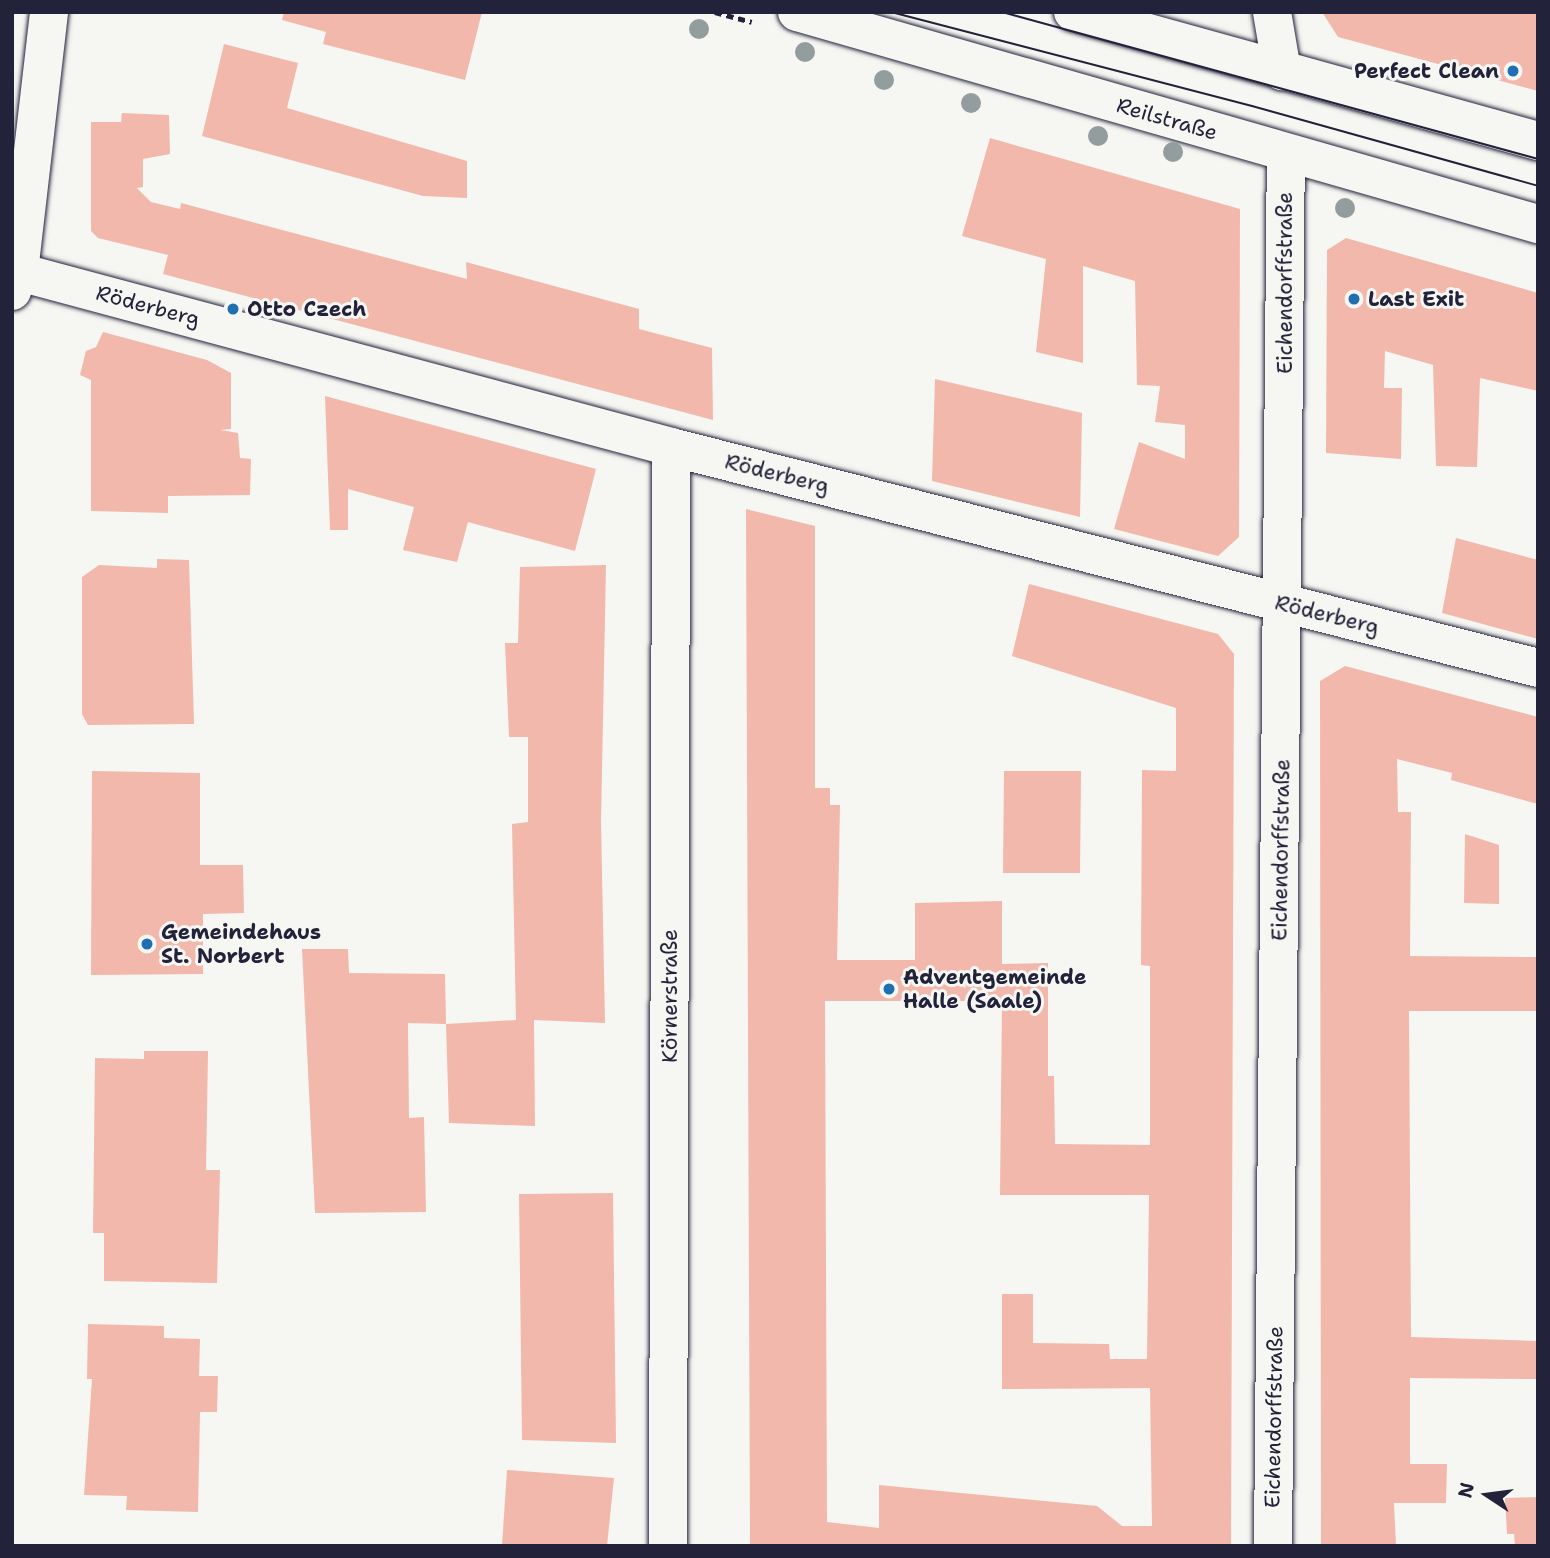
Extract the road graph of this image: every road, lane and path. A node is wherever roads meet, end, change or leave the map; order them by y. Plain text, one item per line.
1 (49, 12) edge
2 (797, 12) edge
3 (1073, 12) edge
4 (1272, 12) edge
5 (1282, 71) junction
6 (1538, 141) edge
7 (1286, 153) junction
8 (1538, 224) edge
9 (16, 281) edge
10 (671, 447) junction
11 (1283, 604) junction
12 (1538, 668) edge
13 (668, 1546) edge
14 (1273, 1546) edge

1 - 9 street
2 - 7 street, Reilstraße
3 - 5 street
4 - 5 street
5 - 6 street
7 - 8 street, Reilstraße
7 - 11 street, Eichendorffstraße
9 - 10 street, Röderberg
10 - 11 street, Röderberg
10 - 13 street, Körnerstraße
11 - 12 street, Röderberg
11 - 14 street, Eichendorffstraße

